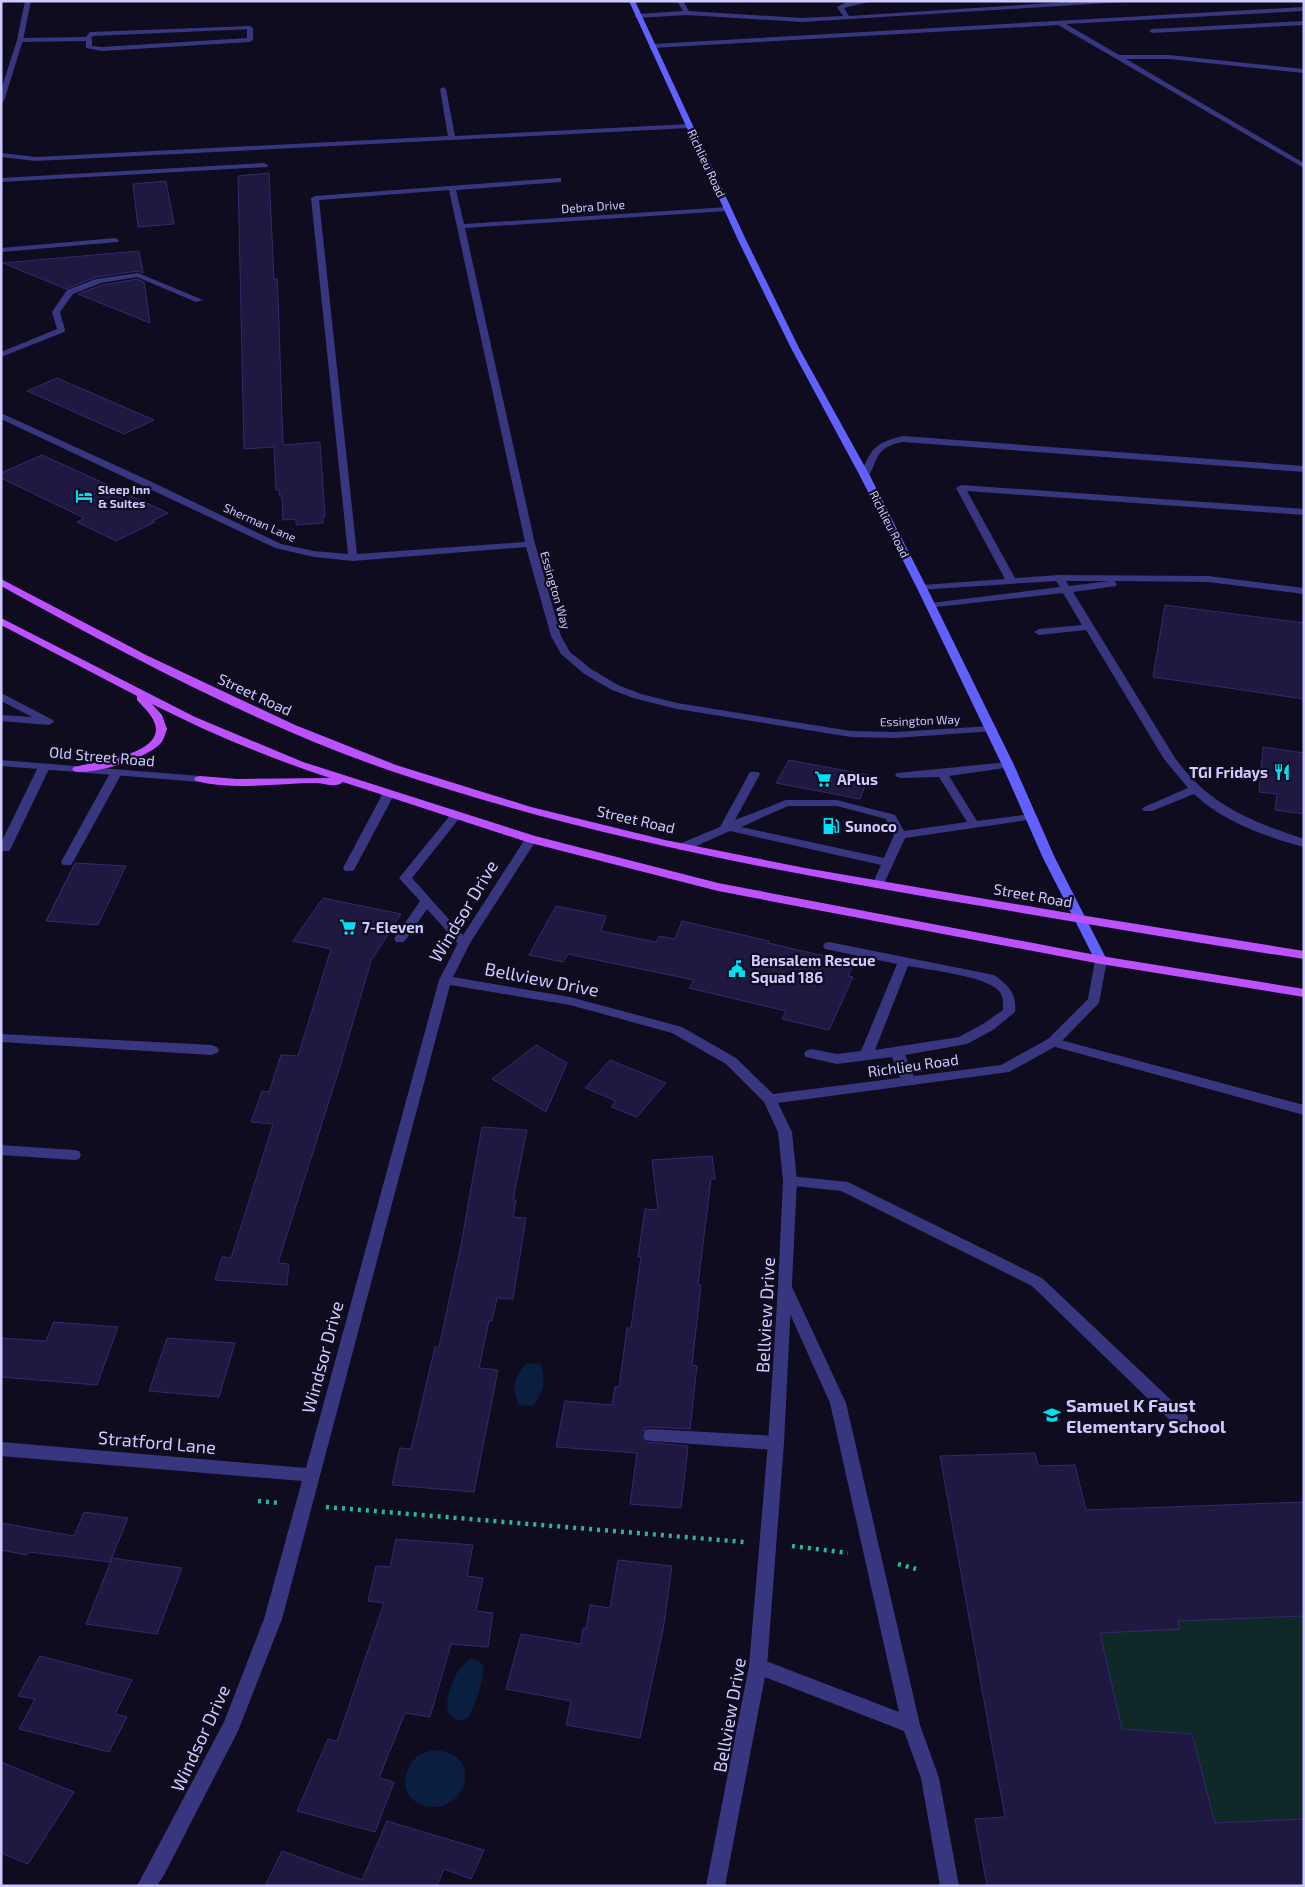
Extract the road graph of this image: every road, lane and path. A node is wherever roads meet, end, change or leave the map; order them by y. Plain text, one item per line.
1 (28, 1) edge
2 (632, 1) edge
3 (680, 1) edge
4 (870, 1) edge
5 (1137, 1) edge
6 (1087, 3) edge
7 (1304, 8) edge
8 (687, 13) junction
9 (637, 16) junction
10 (847, 17) junction
11 (1058, 21) junction
12 (1304, 23) edge
13 (1152, 31) dead end
14 (20, 40) junction
15 (89, 40) junction
16 (652, 46) junction
17 (1119, 58) junction
18 (1304, 71) edge
19 (443, 89) dead end
20 (1, 101) edge
21 (689, 126) junction
22 (452, 138) junction
23 (1, 155) edge
24 (264, 165) dead end
25 (1304, 166) edge
26 (1, 180) edge
27 (558, 180) dead end
28 (452, 188) junction
29 (728, 209) junction
30 (460, 226) junction
31 (115, 240) dead end
32 (1, 250) edge
33 (199, 300) dead end
34 (1, 355) edge
35 (1, 416) edge
36 (1304, 468) edge
37 (865, 476) junction
38 (1304, 512) edge
39 (530, 544) junction
40 (353, 558) junction
41 (1058, 578) junction
42 (1150, 579) junction
43 (1011, 581) junction
44 (1, 582) edge
45 (922, 588) junction
46 (1068, 591) junction
47 (1304, 591) edge
48 (931, 606) junction
49 (1, 621) edge
50 (1090, 627) junction
51 (1039, 632) dead end
52 (129, 688) junction
53 (1, 696) edge
54 (1, 718) edge
55 (991, 729) junction
56 (1, 763) edge
57 (1008, 765) junction
58 (44, 767) junction
59 (78, 769) junction
60 (116, 772) junction
61 (942, 773) junction
62 (754, 774) dead end
63 (901, 775) dead end
64 (200, 779) joint
65 (370, 787) junction
66 (1195, 789) junction
67 (389, 793) junction
68 (1148, 809) dead end
69 (456, 815) junction
70 (1031, 817) junction
71 (974, 825) junction
72 (726, 828) junction
73 (900, 835) junction
74 (530, 839) junction
75 (1304, 843) edge
76 (1, 847) edge
77 (683, 847) junction
78 (67, 862) dead end
79 (888, 863) junction
80 (349, 868) dead end
81 (878, 885) junction
82 (426, 902) junction
83 (1080, 919) junction
84 (400, 939) dead end
85 (464, 944) junction
86 (829, 946) dead end
87 (1304, 955) edge
88 (1101, 960) junction
89 (904, 961) junction
90 (445, 980) junction
91 (1304, 993) edge
92 (1, 1038) edge
93 (1053, 1042) junction
94 (212, 1050) dead end
95 (897, 1052) junction
96 (811, 1054) dead end
97 (866, 1056) junction
98 (910, 1082) junction
99 (770, 1098) junction
100 (1304, 1110) edge
101 (1, 1150) edge
102 (74, 1155) dead end
103 (790, 1181) junction
104 (786, 1287) junction
105 (1181, 1420) dead end
106 (652, 1435) dead end
107 (776, 1442) junction
108 (1, 1449) edge
109 (310, 1475) junction
110 (258, 1501) dead end
111 (302, 1505) junction
112 (768, 1544) junction
113 (874, 1559) junction
114 (916, 1569) dead end
115 (758, 1666) junction
116 (911, 1726) junction
117 (146, 1886) edge
118 (715, 1886) edge
119 (950, 1886) edge

1 - 14 street
2 - 9 main road, Richlieu Road
3 - 8 street
4 - 10 street
5 - 6 street
6 - 10 street
7 - 11 street
8 - 9 street
8 - 10 street
9 - 16 main road, Richlieu Road
11 - 16 street
11 - 17 street
12 - 13 street
14 - 15 street
14 - 20 street
15 - 15 street
16 - 21 main road, Richlieu Road
17 - 18 street
17 - 25 street
19 - 22 street
21 - 22 street
21 - 29 main road, Richlieu Road
22 - 23 street
24 - 26 street
27 - 28 street
28 - 30 street, Essington Way
28 - 40 street
29 - 30 street, Debra Drive
29 - 37 main road, Richlieu Road
30 - 39 street, Essington Way
31 - 32 street
33 - 34 street
35 - 40 street, Sherman Lane
36 - 37 street
37 - 45 main road, Richlieu Road
38 - 43 street
39 - 40 street, Sherman Lane
39 - 55 street, Essington Way
41 - 42 street
41 - 43 street
41 - 46 street
42 - 46 street
42 - 47 street
43 - 45 street
44 - 77 main road, Street Road
45 - 48 main road, Richlieu Road
46 - 48 street
46 - 50 street
48 - 55 main road, Richlieu Road
49 - 52 main road
50 - 51 street
50 - 66 street
52 - 59 main road
52 - 65 main road
53 - 54 street
55 - 57 main road, Richlieu Road
56 - 58 street, Old Street Road
57 - 61 street
57 - 70 main road, Richlieu Road
58 - 59 street, Old Street Road
58 - 76 street
59 - 60 street, Old Street Road
60 - 64 street, Old Street Road
60 - 78 street
61 - 63 street
61 - 71 street
62 - 72 street
64 - 65 main road
65 - 67 main road
66 - 68 street
66 - 75 street
67 - 69 main road
67 - 80 street
69 - 74 main road
69 - 82 street
70 - 71 street
70 - 83 main road, Richlieu Road
71 - 73 street
72 - 73 street
72 - 77 street
72 - 79 street
73 - 79 street
74 - 85 street, Windsor Drive
74 - 88 main road
77 - 81 main road, Street Road
79 - 81 street
81 - 83 main road, Street Road
82 - 84 street
82 - 85 street
83 - 87 main road, Street Road
83 - 88 main road, Richlieu Road
85 - 90 street, Windsor Drive
86 - 89 street
88 - 91 main road
88 - 93 street, Richlieu Road
89 - 95 street
89 - 97 street
90 - 99 street, Bellview Drive
90 - 109 street, Windsor Drive
92 - 94 street
93 - 98 street, Richlieu Road
93 - 100 street
95 - 97 street
95 - 98 street
96 - 97 street
98 - 99 street, Richlieu Road
99 - 103 street, Bellview Drive
101 - 102 street
103 - 104 street, Bellview Drive
103 - 105 street
104 - 107 street, Bellview Drive
104 - 113 street
106 - 107 street
107 - 112 street, Bellview Drive
108 - 109 street, Stratford Lane
109 - 111 street, Windsor Drive
110 - 111 path
111 - 112 path
111 - 117 street, Windsor Drive
112 - 113 path
112 - 115 street, Bellview Drive
113 - 114 path
113 - 116 street
115 - 116 street
115 - 118 street, Bellview Drive
116 - 119 street

